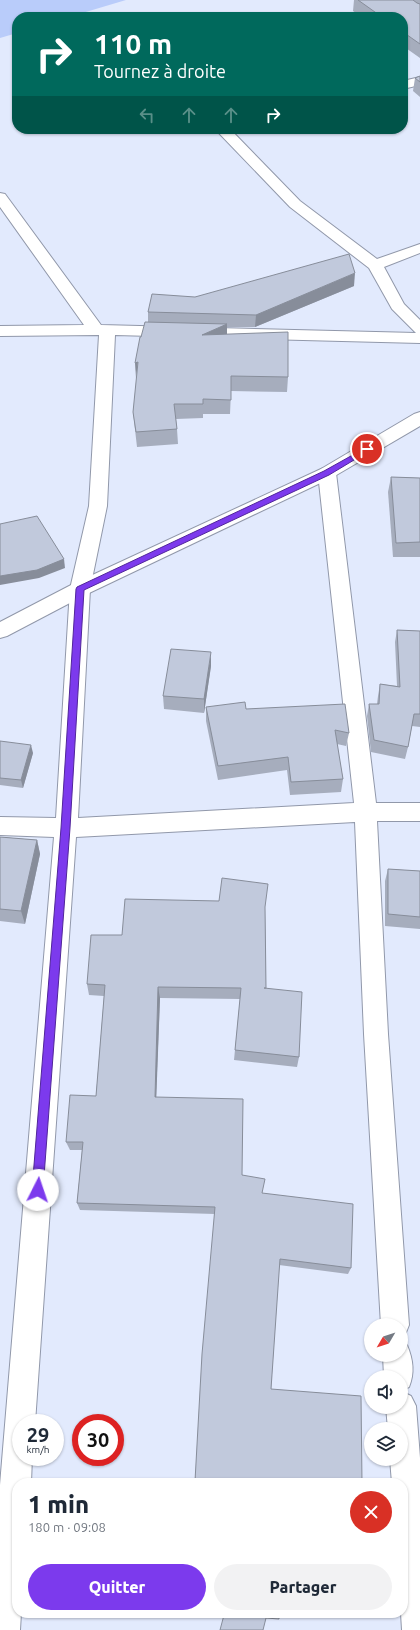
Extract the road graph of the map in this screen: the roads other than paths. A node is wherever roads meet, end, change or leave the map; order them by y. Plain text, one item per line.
1 (420, 81) edge
2 (408, 84) edge
3 (229, 134) edge
4 (0, 197) edge
5 (0, 219) edge
6 (18, 220) junction
7 (420, 248) edge
8 (375, 266) junction
9 (420, 329) edge
10 (0, 331) edge
11 (102, 331) junction
12 (420, 338) edge
13 (420, 418) edge
14 (327, 473) junction
15 (80, 589) junction
16 (0, 631) edge
17 (366, 812) junction
18 (420, 812) edge
19 (0, 826) edge
20 (66, 828) junction
21 (395, 1318) edge
22 (402, 1414) edge
23 (16, 1478) edge
24 (406, 1478) edge
25 (408, 1498) edge
26 (12, 1527) edge
27 (4, 1630) edge
28 (418, 1630) edge

1 - 2 street
3 - 8 street
4 - 6 street
5 - 6 street
6 - 11 street
7 - 8 street
8 - 9 street
10 - 11 street
11 - 12 street
11 - 15 street
13 - 14 street
14 - 15 street
14 - 17 street
15 - 16 street
15 - 20 street
17 - 18 street
17 - 20 street
17 - 21 street
19 - 20 street
20 - 23 street
22 - 24 street
25 - 28 street
26 - 27 street

